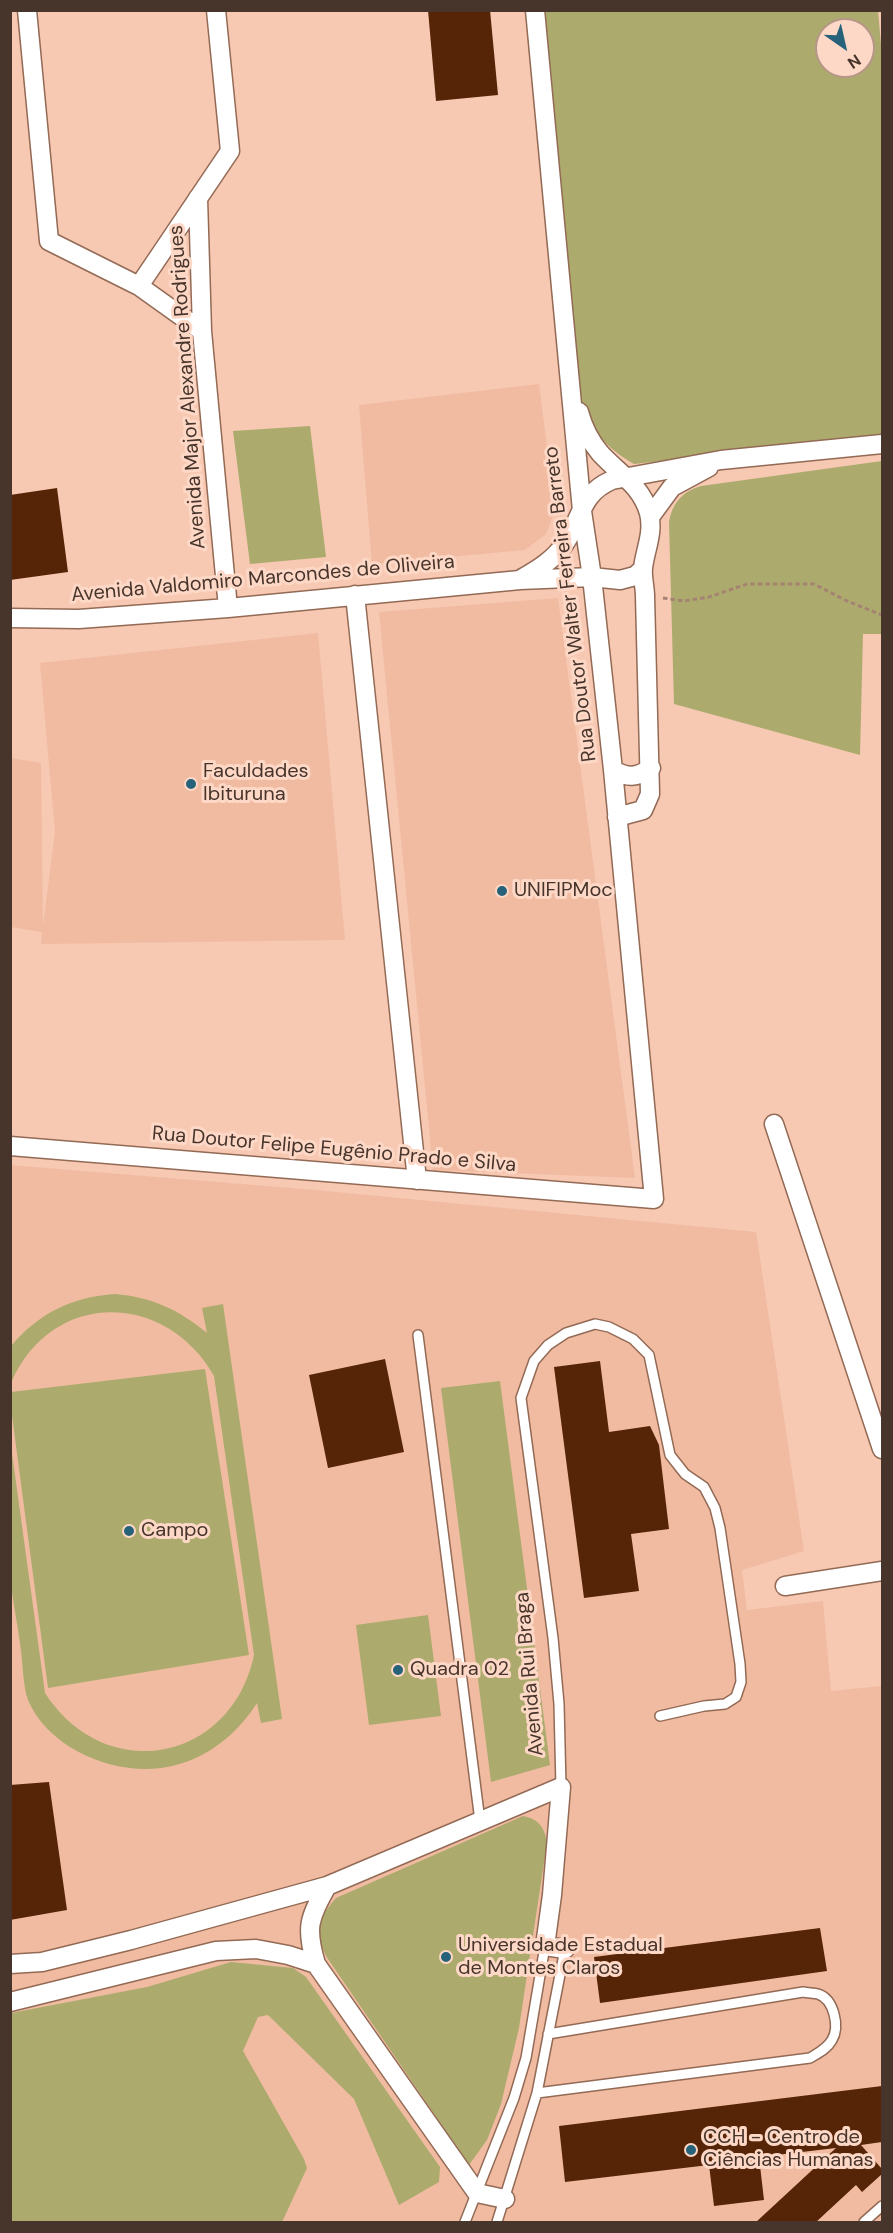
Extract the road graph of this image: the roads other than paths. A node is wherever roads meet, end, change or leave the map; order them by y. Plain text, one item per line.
1 (27, 10) edge
2 (216, 10) edge
3 (535, 10) edge
4 (198, 198) junction
5 (200, 277) junction
6 (139, 286) junction
7 (166, 304) junction
8 (202, 331) junction
9 (570, 385) junction
10 (882, 444) edge
11 (721, 460) junction
12 (626, 476) junction
13 (582, 511) junction
14 (650, 517) junction
15 (643, 569) junction
16 (592, 577) junction
17 (519, 580) junction
18 (355, 595) junction
19 (228, 608) junction
20 (10, 618) edge
21 (651, 768) junction
22 (613, 770) junction
23 (617, 817) junction
24 (774, 1124) dead end
25 (10, 1146) edge
26 (417, 1180) junction
27 (654, 1199) joint
28 (418, 1335) dead end
29 (882, 1449) edge
30 (882, 1571) edge
31 (785, 1586) dead end
32 (660, 1716) dead end
33 (561, 1787) junction
34 (480, 1821) junction
35 (327, 1886) junction
36 (545, 1946) junction
37 (565, 1949) joint
38 (10, 1964) edge
39 (316, 1964) junction
40 (10, 2002) edge
41 (548, 2034) junction
42 (537, 2093) junction
43 (477, 2193) junction
44 (505, 2199) junction
45 (882, 2206) edge
46 (465, 2223) edge
47 (497, 2223) edge
48 (864, 2223) edge

1 - 6 street
2 - 4 street, Avenida Major Alexandre Rodrigues
3 - 9 street, Rua Doutor Walter Ferreira Barreto
4 - 5 street, Avenida Major Alexandre Rodrigues
4 - 6 street, Avenida Major Alexandre Rodrigues
5 - 7 street
5 - 8 street, Avenida Major Alexandre Rodrigues
6 - 7 street
7 - 8 street
8 - 19 street, Avenida Major Alexandre Rodrigues
9 - 12 street, Rua Doutor Walter Ferreira Barreto
9 - 13 street, Rua Doutor Walter Ferreira Barreto
10 - 11 street, Avenida Valdomiro Marcondes de Oliveira
11 - 12 street, Avenida Valdomiro Marcondes de Oliveira
11 - 14 street, Avenida Valdomiro Marcondes de Oliveira
12 - 13 street, Avenida Valdomiro Marcondes de Oliveira
12 - 14 street, Rua Doutor Walter Ferreira Barreto
13 - 16 street, Rua Doutor Walter Ferreira Barreto
13 - 17 street, Avenida Valdomiro Marcondes de Oliveira
14 - 15 street, Rua Doutor Walter Ferreira Barreto
15 - 16 street
15 - 21 street, Rua Doutor Walter Ferreira Barreto
16 - 17 street, Avenida Valdomiro Marcondes de Oliveira
16 - 22 street, Rua Doutor Walter Ferreira Barreto
17 - 18 street, Avenida Valdomiro Marcondes de Oliveira
18 - 19 street, Avenida Valdomiro Marcondes de Oliveira
18 - 26 street
19 - 20 street, Avenida Valdomiro Marcondes de Oliveira
21 - 22 street
21 - 23 street, Rua Doutor Walter Ferreira Barreto
22 - 23 street, Rua Doutor Walter Ferreira Barreto
23 - 27 street, Rua Doutor Walter Ferreira Barreto
24 - 29 street
25 - 26 street, Rua Doutor Felipe Eugênio Prado e Silva
26 - 27 street, Rua Doutor Felipe Eugênio Prado e Silva
28 - 34 lane
30 - 31 street
32 - 33 lane, Avenida Rui Braga
33 - 34 street
33 - 36 street, Avenida Rui Braga
34 - 35 street
35 - 38 street
35 - 39 street
36 - 37 street
36 - 43 lane, Avenida Rui Braga
37 - 41 lane
39 - 40 street
39 - 43 street
41 - 42 lane
41 - 42 lane
42 - 44 lane
43 - 44 street
43 - 46 lane, Avenida Rui Braga
44 - 47 lane
45 - 48 lane

